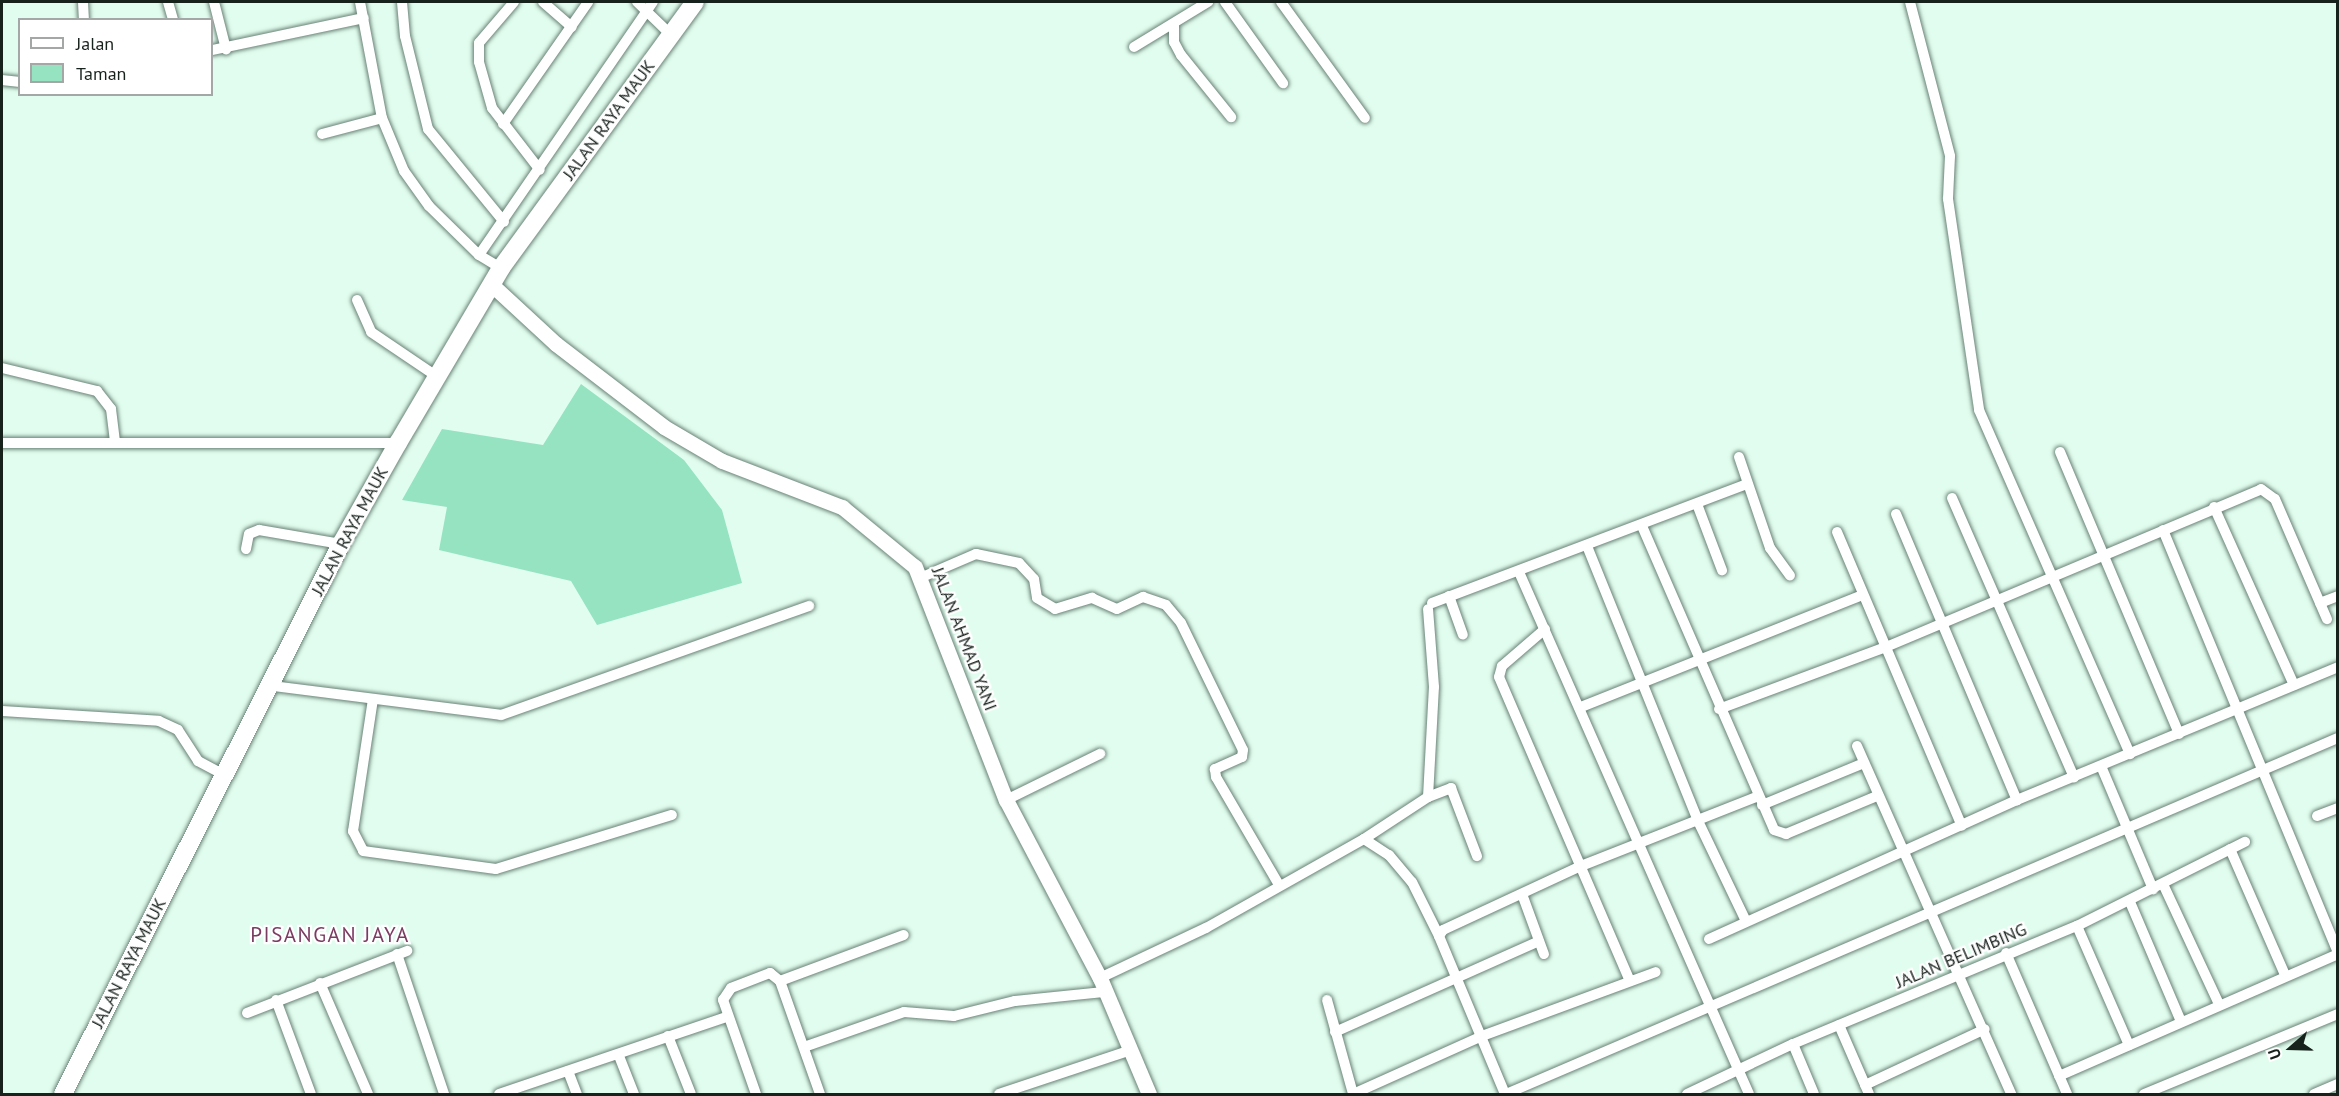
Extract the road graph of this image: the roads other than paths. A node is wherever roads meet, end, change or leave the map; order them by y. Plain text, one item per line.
1 (83, 2) edge
2 (168, 2) edge
3 (214, 2) edge
4 (360, 2) edge
5 (402, 2) edge
6 (514, 2) edge
7 (543, 2) edge
8 (588, 2) edge
9 (637, 2) edge
10 (695, 2) edge
11 (1208, 2) edge
12 (1226, 2) edge
13 (1281, 2) edge
14 (1910, 2) edge
15 (650, 6) edge
16 (84, 18) edge
17 (172, 18) edge
18 (364, 18) junction
19 (1174, 25) junction
20 (572, 27) junction
21 (671, 35) junction
22 (1134, 47) dead end
23 (226, 49) junction
24 (213, 50) edge
25 (2, 80) edge
26 (18, 82) edge
27 (1282, 83) dead end
28 (1231, 117) dead end
29 (382, 118) junction
30 (1365, 118) dead end
31 (503, 124) junction
32 (322, 134) dead end
33 (540, 170) junction
34 (504, 222) junction
35 (479, 255) junction
36 (501, 268) junction
37 (491, 284) junction
38 (357, 300) dead end
39 (2, 368) edge
40 (438, 378) junction
41 (115, 442) junction
42 (2, 443) edge
43 (398, 443) junction
44 (2060, 452) dead end
45 (1739, 457) dead end
46 (1747, 484) junction
47 (1952, 498) dead end
48 (1697, 504) junction
49 (2214, 507) junction
50 (1896, 514) dead end
51 (1642, 526) junction
52 (2163, 530) junction
53 (1837, 532) dead end
54 (341, 544) junction
55 (1587, 546) junction
56 (246, 549) dead end
57 (2104, 554) junction
58 (1722, 570) dead end
59 (1519, 572) junction
60 (1790, 576) dead end
61 (2051, 577) junction
62 (921, 578) junction
63 (1862, 594) junction
64 (1449, 596) junction
65 (2337, 596) edge
66 (1997, 601) junction
67 (2320, 603) junction
68 (809, 606) dead end
69 (2327, 619) dead end
70 (1940, 624) junction
71 (1545, 629) junction
72 (1463, 635) dead end
73 (1886, 647) junction
74 (1699, 658) junction
75 (2337, 667) edge
76 (1642, 683) junction
77 (2294, 685) junction
78 (273, 686) junction
79 (374, 699) junction
80 (1581, 707) junction
81 (1719, 709) junction
82 (2234, 710) junction
83 (2, 711) edge
84 (2179, 734) junction
85 (2337, 738) edge
86 (1857, 746) dead end
87 (1100, 754) dead end
88 (2130, 754) junction
89 (1864, 763) junction
90 (2100, 766) junction
91 (2262, 771) junction
92 (224, 775) junction
93 (2074, 777) junction
94 (1877, 796) junction
95 (1428, 797) junction
96 (1006, 800) junction
97 (2017, 800) junction
98 (1759, 801) junction
99 (2337, 807) edge
100 (672, 815) dead end
101 (2317, 816) dead end
102 (1698, 821) junction
103 (1962, 826) junction
104 (2129, 830) junction
105 (1364, 839) junction
106 (2245, 842) dead end
107 (1643, 845) junction
108 (2230, 849) junction
109 (1901, 853) junction
110 (1477, 856) dead end
111 (1581, 866) junction
112 (1278, 884) junction
113 (2163, 884) junction
114 (2153, 889) junction
115 (1522, 894) junction
116 (2130, 902) junction
117 (1930, 917) junction
118 (1746, 921) junction
119 (2077, 926) junction
120 (903, 935) dead end
121 (1439, 936) junction
122 (1708, 939) dead end
123 (1539, 941) junction
124 (2006, 953) junction
125 (2337, 953) edge
126 (1544, 954) dead end
127 (1656, 972) dead end
128 (1958, 974) junction
129 (1456, 975) junction
130 (2285, 975) junction
131 (780, 981) junction
132 (1630, 981) junction
133 (320, 983) junction
134 (1102, 985) junction
135 (276, 1000) junction
136 (1327, 1000) dead end
137 (2218, 1002) junction
138 (1710, 1011) junction
139 (247, 1013) dead end
140 (2337, 1014) edge
141 (726, 1017) junction
142 (2180, 1019) junction
143 (1839, 1026) junction
144 (1985, 1029) junction
145 (1335, 1032) junction
146 (668, 1036) junction
147 (1482, 1036) junction
148 (1793, 1044) junction
149 (2129, 1045) junction
150 (804, 1047) junction
151 (1131, 1050) junction
152 (619, 1056) junction
153 (568, 1071) junction
154 (1738, 1071) junction
155 (2059, 1076) junction
156 (2337, 1084) edge
157 (1867, 1090) edge
158 (2326, 1092) edge
159 (506, 1093) edge
160 (2007, 1093) edge
161 (1353, 1094) edge
162 (63, 1095) edge
163 (310, 1095) edge
164 (368, 1095) edge
165 (444, 1095) edge
166 (577, 1095) edge
167 (634, 1095) edge
168 (691, 1095) edge
169 (756, 1095) edge
170 (820, 1095) edge
171 (999, 1095) edge
172 (1149, 1095) edge
173 (1505, 1095) edge
174 (1687, 1095) edge
175 (1749, 1095) edge
176 (1814, 1095) edge
177 (2067, 1095) edge
178 (2144, 1095) edge
179 (2314, 1095) edge

1 - 16 street
2 - 17 street
3 - 23 street
4 - 18 street
5 - 34 street
6 - 31 street
7 - 20 street
8 - 20 street
9 - 15 street
10 - 21 main road, JALAN RAYA MAUK
11 - 19 street
12 - 27 street
13 - 30 street
14 - 61 street
15 - 21 street
15 - 33 street
18 - 23 street
18 - 29 street
19 - 22 street
19 - 28 street
20 - 31 street
21 - 36 main road, JALAN RAYA MAUK
23 - 24 street
25 - 26 street
29 - 32 street
29 - 35 street
31 - 33 street
33 - 34 street
34 - 35 street
35 - 36 street
36 - 37 main road, JALAN RAYA MAUK
37 - 40 main road, JALAN RAYA MAUK
37 - 62 street, JALAN AHMAD YANI
38 - 40 street
39 - 41 street
40 - 43 main road, JALAN RAYA MAUK
41 - 42 street
41 - 43 street
43 - 54 main road, JALAN RAYA MAUK
44 - 57 street
45 - 46 street
46 - 48 street
46 - 60 street
47 - 66 street
48 - 51 street
48 - 58 street
49 - 52 street
49 - 67 street
49 - 77 street
50 - 70 street
51 - 55 street
51 - 74 street
52 - 57 street
52 - 82 street
53 - 63 street
54 - 56 street
54 - 78 main road, JALAN RAYA MAUK
55 - 59 street
55 - 76 street
57 - 61 street
57 - 84 street
59 - 64 street
59 - 71 street
61 - 66 street
61 - 88 street
62 - 96 street, JALAN AHMAD YANI
62 - 112 street
63 - 73 street
63 - 74 street
64 - 72 street
64 - 95 street
65 - 67 street
66 - 70 street
66 - 93 street
67 - 69 street
68 - 79 street
70 - 73 street
70 - 97 street
71 - 80 street
71 - 111 street
73 - 81 street
73 - 103 street
74 - 76 street
74 - 81 street
75 - 77 street
76 - 80 street
76 - 102 street
77 - 82 street
78 - 79 street
78 - 92 main road, JALAN RAYA MAUK
79 - 100 street
80 - 107 street
81 - 98 street
82 - 84 street
82 - 91 street
83 - 92 street
84 - 88 street
85 - 91 street
86 - 89 street
87 - 96 street
88 - 90 street
89 - 94 street
89 - 98 street
90 - 93 street
90 - 104 street
91 - 104 street
91 - 125 street
92 - 162 main road, JALAN RAYA MAUK
93 - 97 street
94 - 98 street
94 - 109 street
95 - 105 street
95 - 110 street
96 - 134 street, JALAN AHMAD YANI
97 - 103 street
98 - 102 street
99 - 101 street
102 - 107 street
102 - 118 street
103 - 109 street
104 - 114 street
104 - 117 street
105 - 112 street
105 - 121 street
106 - 108 street, JALAN BELIMBING
107 - 111 street
107 - 138 street
108 - 113 street, JALAN BELIMBING
108 - 130 street
109 - 117 street
109 - 118 street
111 - 115 street
111 - 132 street
112 - 134 street
113 - 114 street, JALAN BELIMBING
113 - 137 street
114 - 116 street, JALAN BELIMBING
115 - 121 street
115 - 123 street
116 - 119 street, JALAN BELIMBING
116 - 142 street
117 - 128 street
117 - 138 street
118 - 122 street
119 - 124 street, JALAN BELIMBING
119 - 149 street
120 - 131 street
121 - 129 street
123 - 126 street
123 - 129 street
124 - 128 street, JALAN BELIMBING
124 - 155 street
125 - 130 street
127 - 132 street
128 - 143 street, JALAN BELIMBING
128 - 144 street
129 - 145 street
129 - 147 street
130 - 137 street
131 - 141 street
131 - 150 street
132 - 147 street
133 - 135 street
133 - 164 street
133 - 165 street
134 - 150 street
134 - 151 street, JALAN AHMAD YANI
135 - 139 street
135 - 163 street
136 - 145 street
137 - 142 street
138 - 154 street
138 - 173 street
140 - 178 street
141 - 146 street
141 - 169 street
142 - 149 street
143 - 148 street, JALAN BELIMBING
143 - 157 street
144 - 157 street
144 - 160 street
145 - 161 street
146 - 152 street
146 - 168 street
147 - 161 street
147 - 173 street
148 - 154 street, JALAN BELIMBING
148 - 176 street
149 - 155 street
150 - 170 street
151 - 171 street
151 - 172 street, JALAN AHMAD YANI
152 - 153 street
152 - 167 street
153 - 159 street
153 - 166 street
154 - 174 street, JALAN BELIMBING
154 - 175 street
155 - 177 street
156 - 158 street
158 - 179 street

